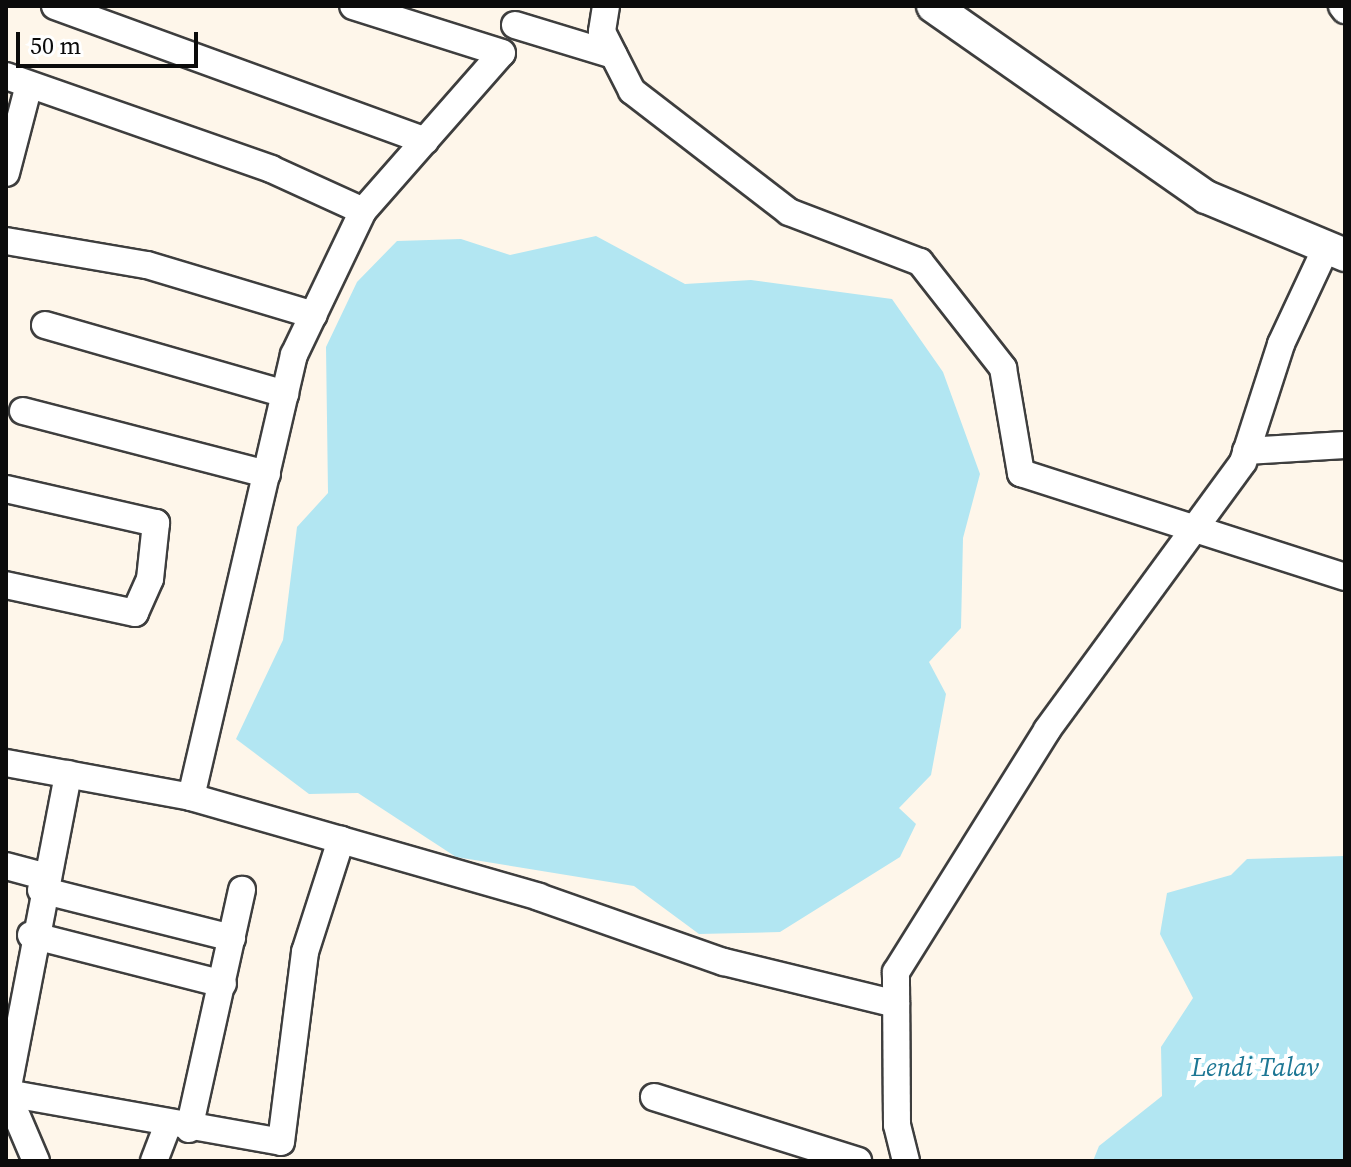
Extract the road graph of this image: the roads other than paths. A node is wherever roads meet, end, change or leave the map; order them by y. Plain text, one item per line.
1 (55, 6) edge
2 (353, 6) edge
3 (606, 6) edge
4 (933, 6) edge
5 (520, 16) edge
6 (502, 53) junction
7 (614, 55) junction
8 (17, 80) edge
9 (425, 141) junction
10 (6, 173) edge
11 (363, 211) junction
12 (6, 241) edge
13 (1335, 253) edge
14 (314, 315) junction
15 (45, 325) dead end
16 (285, 394) junction
17 (23, 411) dead end
18 (1345, 445) edge
19 (1246, 451) junction
20 (267, 474) junction
21 (6, 489) edge
22 (1190, 531) junction
23 (1345, 577) edge
24 (6, 585) edge
25 (6, 763) edge
26 (68, 774) junction
27 (191, 797) junction
28 (341, 840) junction
29 (6, 866) edge
30 (43, 883) junction
31 (242, 890) dead end
32 (31, 935) junction
33 (232, 938) junction
34 (223, 984) junction
35 (896, 1004) junction
36 (7, 1095) edge
37 (654, 1097) dead end
38 (178, 1127) junction
39 (36, 1161) edge
40 (154, 1161) edge
41 (858, 1161) edge
42 (906, 1161) edge

1 - 9 street
2 - 6 street
3 - 7 street
4 - 13 street
5 - 6 street
5 - 7 street
6 - 9 street
7 - 22 street
8 - 10 street
8 - 11 street
9 - 11 street
11 - 14 street
12 - 14 street
13 - 19 street
14 - 16 street
15 - 16 street
16 - 20 street
17 - 20 street
18 - 19 street
19 - 22 street
20 - 27 street
21 - 24 street
22 - 23 street
22 - 35 street
25 - 26 street
26 - 27 street
26 - 30 street
27 - 28 street
28 - 35 street
28 - 38 street
29 - 30 street
30 - 32 street
30 - 33 street
31 - 33 street
32 - 34 street
32 - 36 street
33 - 34 street
34 - 38 street
35 - 42 street
36 - 38 street
36 - 39 street
37 - 41 street
38 - 40 street

